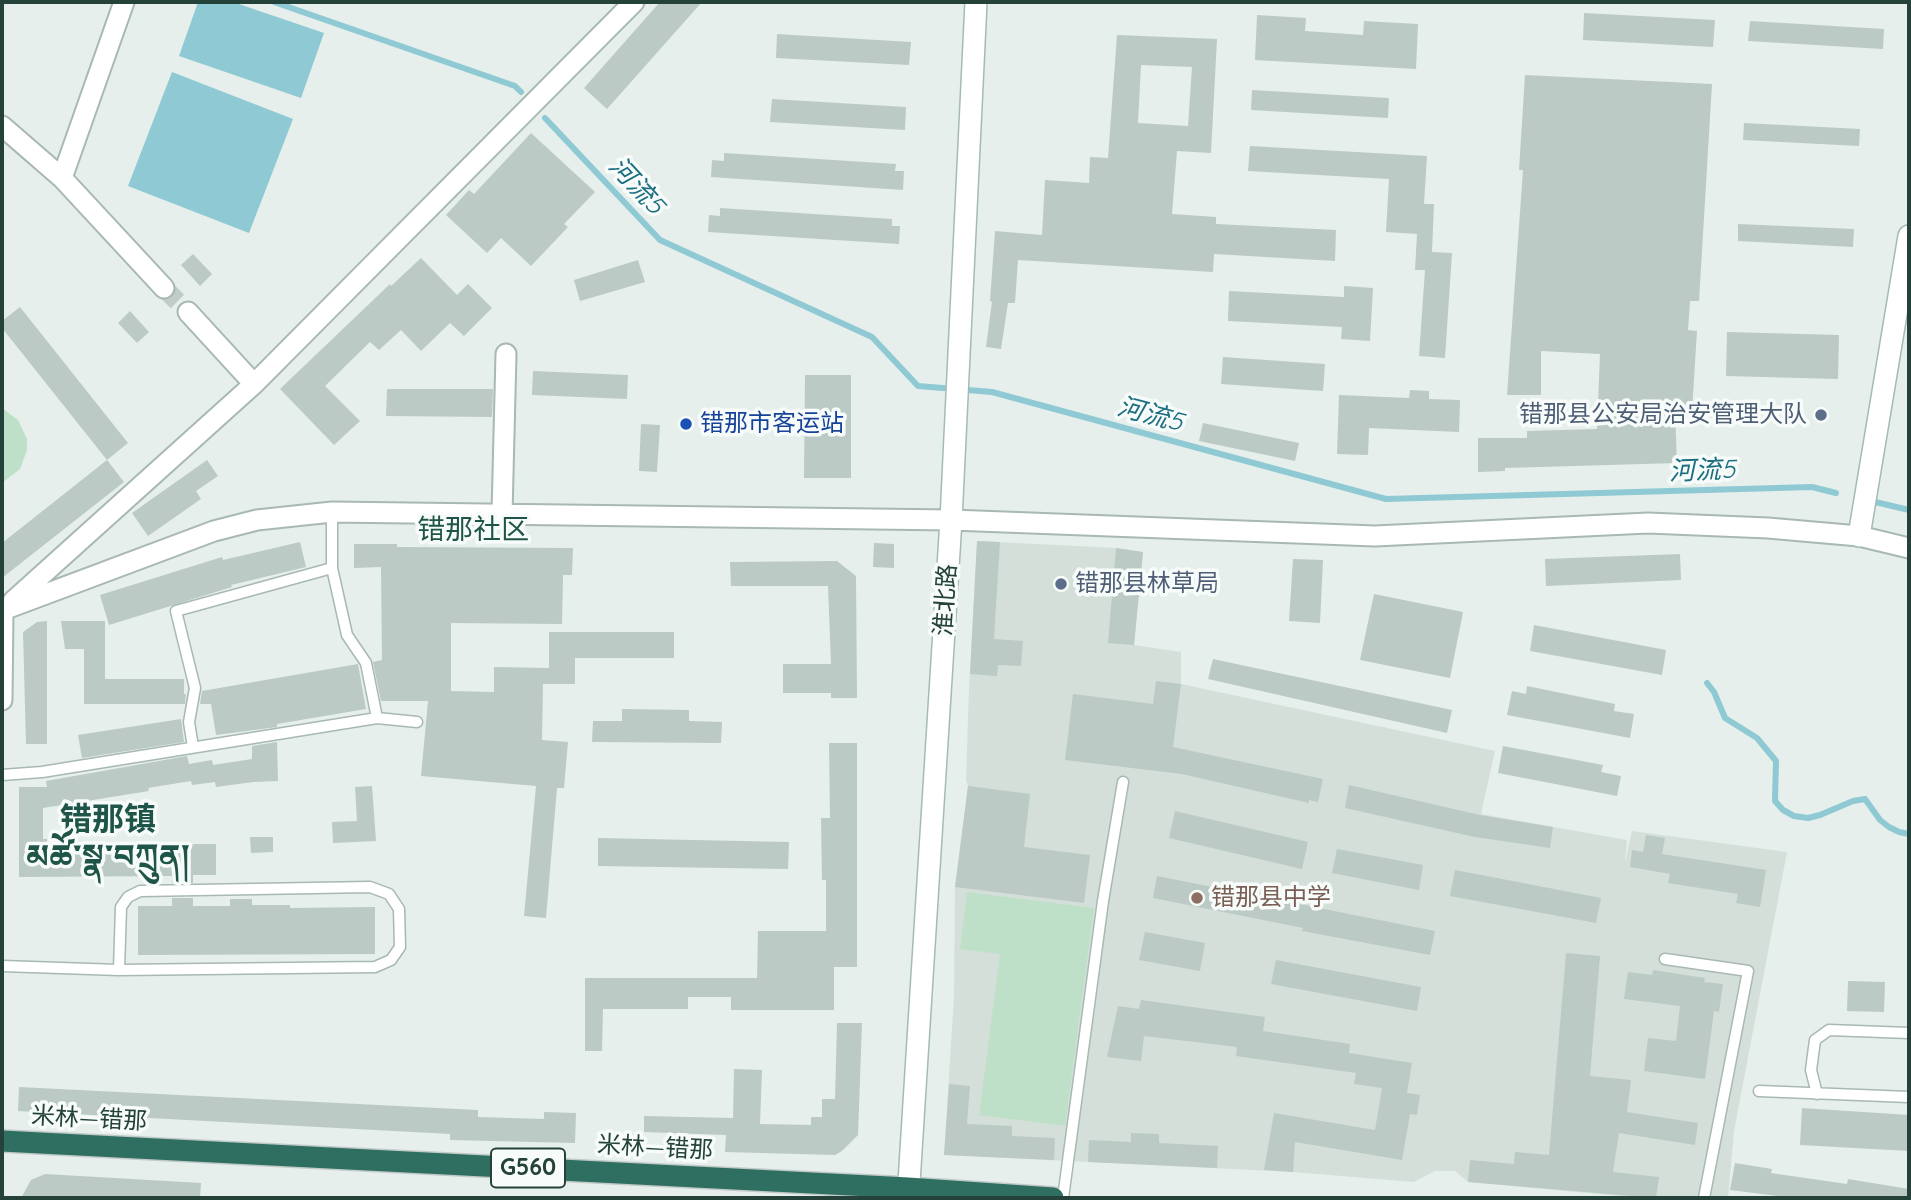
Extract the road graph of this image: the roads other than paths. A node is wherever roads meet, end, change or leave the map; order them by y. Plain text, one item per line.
1 (124, 2) edge
2 (634, 2) edge
3 (976, 2) edge
4 (2, 126) edge
5 (62, 178) junction
6 (1909, 236) edge
7 (164, 288) tunnel mouth
8 (188, 312) tunnel mouth
9 (506, 354) dead end
10 (254, 384) junction
11 (332, 512) junction
12 (502, 514) junction
13 (951, 520) junction
14 (1859, 536) junction
15 (1909, 548) edge
16 (332, 568) junction
17 (3, 610) edge
18 (2, 700) edge
19 (377, 718) junction
20 (416, 722) dead end
21 (194, 747) junction
22 (2, 775) edge
23 (1123, 782) dead end
24 (1665, 959) dead end
25 (2, 966) edge
26 (119, 970) junction
27 (1909, 1033) edge
28 (1759, 1091) dead end
29 (1817, 1094) junction
30 (1909, 1097) edge
31 (2, 1141) edge
32 (908, 1193) edge
33 (1054, 1198) edge
34 (1063, 1198) edge
35 (1704, 1198) edge

1 - 5 street
2 - 10 street
3 - 13 street, 淮北路
4 - 5 street
5 - 7 street
6 - 14 street
8 - 10 street
9 - 12 street
10 - 17 street
11 - 12 street
11 - 16 lane
11 - 17 street
12 - 13 street
13 - 14 street
13 - 32 street, 淮北路
14 - 15 street
16 - 19 lane
16 - 21 lane
17 - 18 street
19 - 20 lane
19 - 21 lane
21 - 22 lane
23 - 34 lane
24 - 35 lane
25 - 26 lane
26 - 26 lane
27 - 29 lane
28 - 29 lane
29 - 30 lane
31 - 32 highway, 米林—错那 / G560
32 - 33 highway, 米林—错那 / G560

